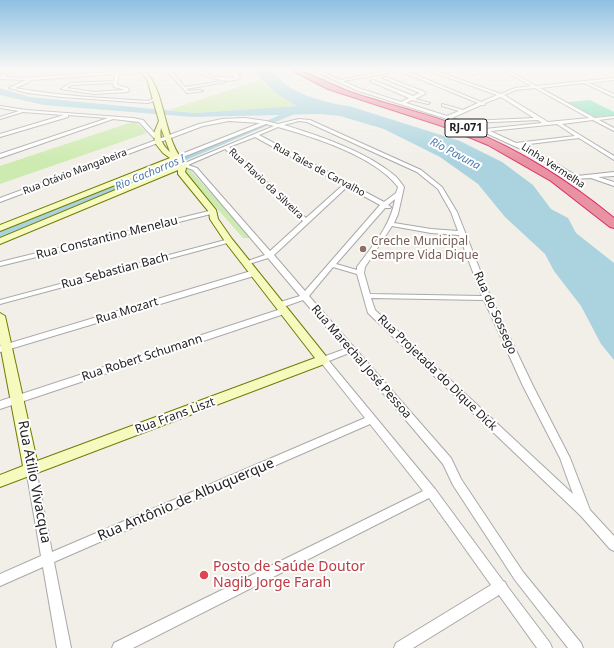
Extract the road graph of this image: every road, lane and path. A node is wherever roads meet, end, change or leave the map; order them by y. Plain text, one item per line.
1 (120, 100) edge
2 (369, 100) edge
3 (382, 100) edge
4 (393, 100) edge
5 (408, 100) edge
6 (419, 100) edge
7 (474, 100) edge
8 (491, 100) edge
9 (509, 100) edge
10 (560, 100) edge
11 (157, 102) joint
12 (402, 103) junction
13 (428, 103) dead end
14 (483, 104) junction
15 (444, 105) dead end
16 (0, 107) edge
17 (26, 111) junction
18 (463, 111) junction
19 (70, 114) junction
20 (117, 117) junction
21 (449, 117) junction
22 (614, 117) edge
23 (0, 118) edge
24 (539, 119) junction
25 (594, 120) junction
26 (161, 122) junction
27 (464, 122) junction
28 (558, 123) junction
29 (274, 124) junction
30 (547, 124) junction
31 (146, 126) junction
32 (484, 130) junction
33 (614, 130) edge
34 (255, 135) junction
35 (0, 136) edge
36 (168, 137) junction
37 (579, 137) junction
38 (155, 142) junction
39 (518, 144) junction
40 (226, 147) junction
41 (0, 156) edge
42 (614, 158) edge
43 (180, 161) junction
44 (614, 174) edge
45 (591, 177) junction
46 (614, 184) edge
47 (346, 185) junction
48 (398, 194) junction
49 (0, 200) edge
50 (384, 204) junction
51 (396, 210) junction
52 (213, 212) junction
53 (614, 214) edge
54 (306, 221) junction
55 (390, 224) junction
56 (614, 224) edge
57 (0, 228) edge
58 (463, 233) junction
59 (0, 241) edge
60 (229, 241) junction
61 (269, 256) junction
62 (247, 263) junction
63 (0, 264) edge
64 (332, 265) junction
65 (254, 273) junction
66 (360, 273) junction
67 (366, 296) junction
68 (304, 297) junction
69 (487, 298) junction
70 (0, 302) edge
71 (282, 308) junction
72 (0, 316) edge
73 (3, 348) edge
74 (350, 350) junction
75 (323, 360) junction
76 (18, 399) junction
77 (0, 405) edge
78 (371, 419) junction
79 (31, 469) junction
80 (0, 481) edge
81 (431, 492) junction
82 (585, 512) junction
83 (614, 545) edge
84 (48, 560) junction
85 (0, 580) edge
86 (501, 586) junction
87 (64, 648) edge
88 (119, 648) edge
89 (401, 648) edge
90 (544, 648) edge
91 (576, 648) edge

1 - 11 street
2 - 56 highway, Linha Vermelha / RJ-071
3 - 53 highway, Linha Vermelha / RJ-071
4 - 12 street
5 - 12 street
6 - 13 street
7 - 14 street
8 - 14 street
9 - 24 street
10 - 25 street
11 - 26 street
12 - 21 street
14 - 18 street
15 - 18 street
16 - 17 street
17 - 19 street
17 - 23 street
18 - 21 street
19 - 20 street
19 - 35 street
20 - 31 street
20 - 41 street
21 - 27 street
22 - 25 street
24 - 27 street
24 - 30 street
25 - 28 street
25 - 33 street
26 - 31 street
26 - 36 street
26 - 38 street
27 - 32 street
28 - 30 street
28 - 37 street
29 - 34 street
29 - 36 street, Rua Otávio Mangabeira
29 - 43 street
29 - 48 street
29 - 58 street, Rua do Sossego
30 - 32 street
31 - 38 street
32 - 39 street
34 - 40 street
34 - 47 street, Rua Tales de Carvalho
36 - 38 street, Rua Otávio Mangabeira
36 - 43 street
37 - 39 street
37 - 42 street
38 - 43 street, Rua Marechal José Pessoa
38 - 49 street, Rua Otávio Mangabeira
39 - 45 street
40 - 43 street
40 - 54 street, Rua Flavio da Silveira
43 - 52 street
43 - 57 street
43 - 59 street
43 - 61 street, Rua Marechal José Pessoa
44 - 45 street
45 - 46 street
47 - 50 street, Rua Tales de Carvalho
47 - 54 street
48 - 50 street
48 - 51 street
50 - 51 street, Rua Tales de Carvalho
50 - 64 street
51 - 55 street
52 - 60 street
52 - 63 street, Rua Constantino Menelau
54 - 61 street
55 - 58 street
55 - 66 street
58 - 69 street, Rua do Sossego
60 - 62 street
60 - 70 street, Rua Sebastian Bach
61 - 62 street
61 - 68 street, Rua Marechal José Pessoa
62 - 65 street
64 - 66 street
64 - 68 street
65 - 71 street
65 - 73 street, Rua Mozart
66 - 67 street, Rua Projetada do Dique Dick
67 - 69 street
67 - 82 street, Rua Projetada do Dique Dick
68 - 71 street, Rua Robert Schumann
68 - 74 street, Rua Marechal José Pessoa
69 - 82 street, Rua do Sossego
71 - 75 street
71 - 76 street, Rua Robert Schumann
72 - 73 street, Rua Atilio Vivacqua
73 - 76 street, Rua Atilio Vivacqua
74 - 75 street, Rua Frans Liszt
74 - 91 street, Rua Marechal José Pessoa
75 - 78 street
75 - 79 street, Rua Frans Liszt
76 - 77 street, Rua Robert Schumann
76 - 79 street, Rua Atilio Vivacqua
78 - 81 street
78 - 84 street, Rua Antônio de Albuquerque
79 - 80 street, Rua Frans Liszt
79 - 84 street, Rua Atilio Vivacqua
81 - 86 street
81 - 88 street
82 - 83 street, Rua Projetada do Dique Dick
84 - 85 street, Rua Antônio de Albuquerque
84 - 87 street, Rua Atilio Vivacqua
86 - 89 street
86 - 90 street

